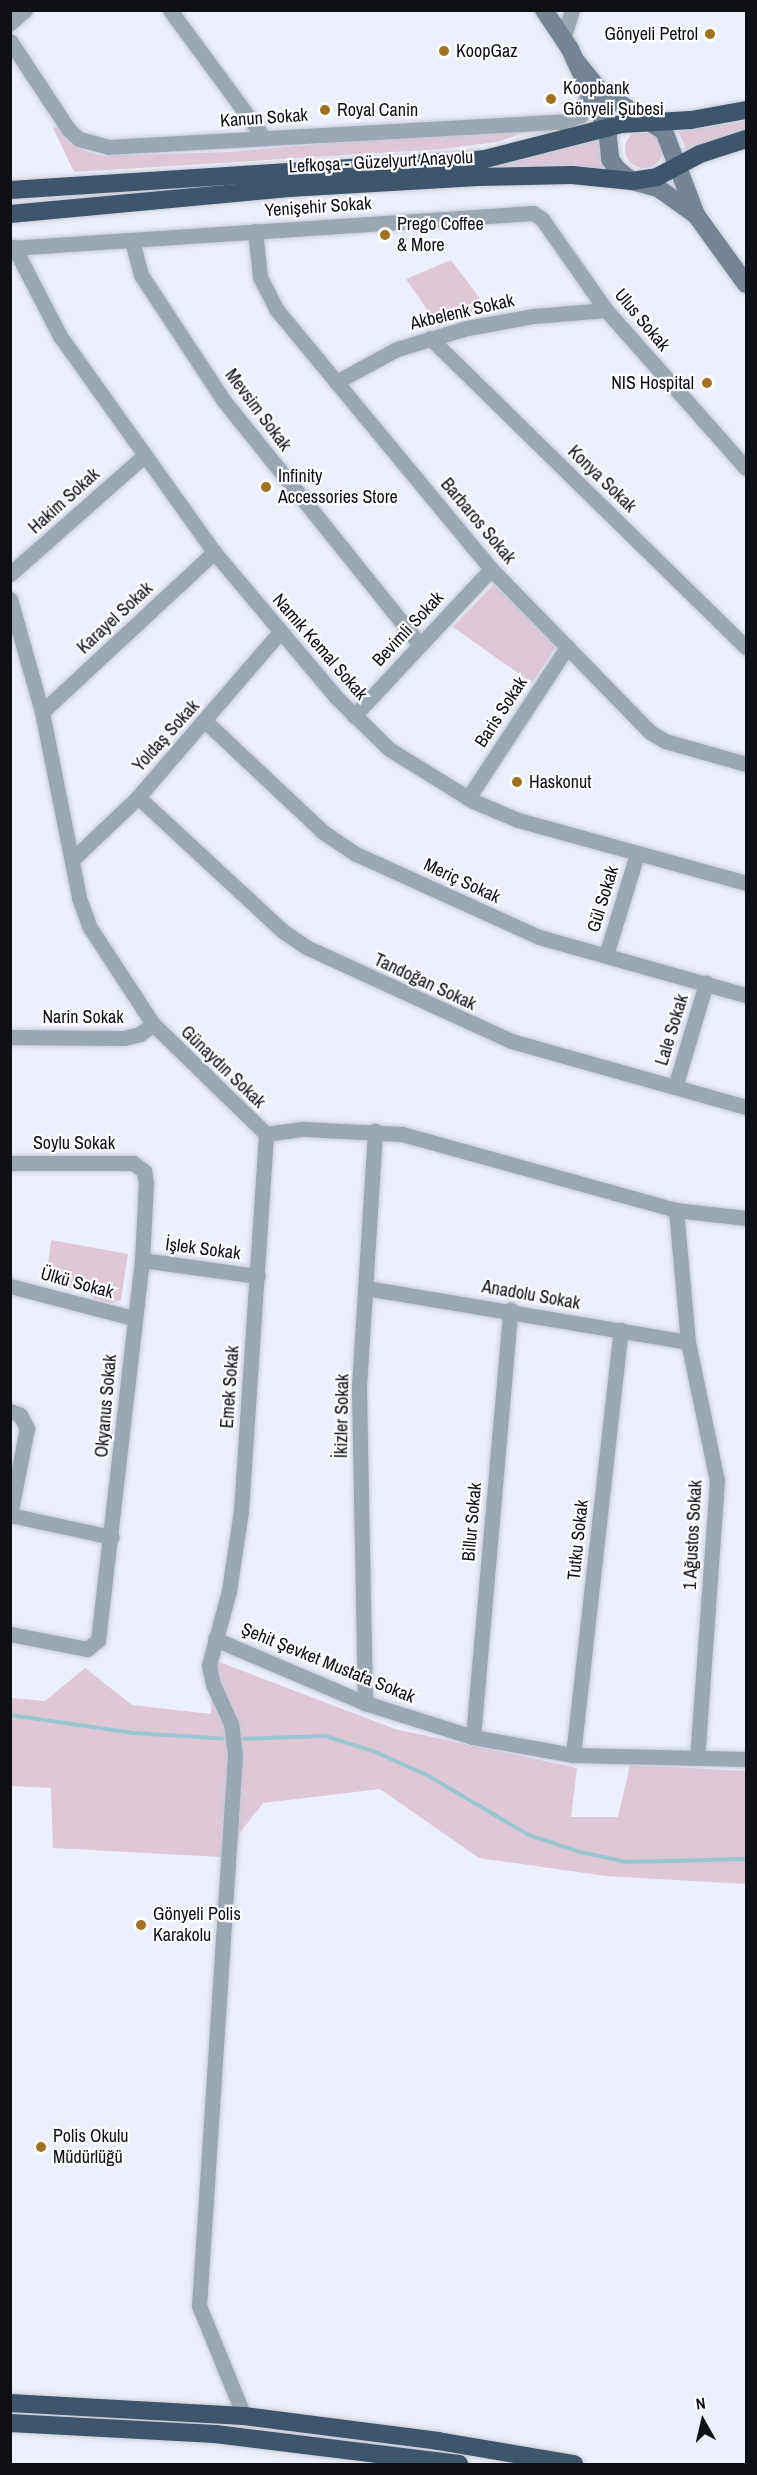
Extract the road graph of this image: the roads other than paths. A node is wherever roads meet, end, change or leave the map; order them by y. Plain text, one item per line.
1 (25, 10) edge
2 (170, 10) edge
3 (544, 10) edge
4 (572, 10) edge
5 (10, 23) edge
6 (562, 38) junction
7 (10, 41) edge
8 (575, 60) junction
9 (588, 90) junction
10 (747, 110) edge
11 (652, 121) junction
12 (607, 128) junction
13 (264, 138) junction
14 (747, 139) edge
15 (677, 165) junction
16 (632, 180) junction
17 (10, 190) edge
18 (10, 214) edge
19 (696, 215) junction
20 (541, 218) joint
21 (255, 231) junction
22 (132, 241) junction
23 (12, 248) edge
24 (747, 284) edge
25 (606, 309) junction
26 (430, 338) junction
27 (336, 382) junction
28 (144, 456) junction
29 (747, 468) edge
30 (214, 552) junction
31 (491, 569) junction
32 (10, 574) edge
33 (10, 599) edge
34 (280, 632) junction
35 (420, 645) junction
36 (567, 647) junction
37 (747, 647) edge
38 (42, 712) junction
39 (354, 716) junction
40 (206, 722) junction
41 (747, 764) edge
42 (138, 797) junction
43 (468, 798) junction
44 (637, 854) junction
45 (73, 859) junction
46 (747, 883) edge
47 (606, 955) junction
48 (706, 984) junction
49 (747, 995) edge
50 (153, 1024) junction
51 (10, 1036) edge
52 (675, 1087) junction
53 (747, 1107) edge
54 (375, 1131) junction
55 (266, 1134) junction
56 (10, 1163) edge
57 (137, 1164) joint
58 (676, 1210) junction
59 (747, 1218) edge
60 (142, 1260) junction
61 (258, 1276) junction
62 (10, 1286) edge
63 (366, 1288) junction
64 (510, 1310) junction
65 (133, 1318) junction
66 (621, 1330) junction
67 (688, 1342) junction
68 (10, 1412) edge
69 (10, 1515) edge
70 (112, 1537) junction
71 (10, 1634) edge
72 (215, 1639) junction
73 (365, 1703) junction
74 (473, 1737) junction
75 (573, 1755) junction
76 (697, 1757) junction
77 (747, 1759) edge
78 (10, 2403) edge
79 (244, 2416) junction
80 (10, 2423) edge
81 (459, 2464) edge
82 (574, 2464) edge

1 - 5 street
2 - 13 street
3 - 6 main road
4 - 6 street
6 - 8 main road
7 - 13 street, Kanun Sokak
8 - 9 main road
8 - 11 main road
9 - 12 main road
9 - 13 street, Kanun Sokak
10 - 11 highway, Lefkoşa - Güzelyurt Anayolu
11 - 12 highway, Lefkoşa - Güzelyurt Anayolu
11 - 15 main road
12 - 16 main road
12 - 17 highway, Lefkoşa - Güzelyurt Anayolu
14 - 15 highway, Lefkoşa - Güzelyurt Anayolu
15 - 16 highway, Lefkoşa - Güzelyurt Anayolu
15 - 19 main road
16 - 18 highway, Lefkoşa - Güzelyurt Anayolu
16 - 19 main road
19 - 24 main road
20 - 21 street, Yenişehir Sokak
20 - 25 street, Ulus Sokak
21 - 22 street, Yenişehir Sokak
21 - 27 street, Barbaros Sokak
22 - 23 street, Yenişehir Sokak
22 - 35 street, Mevsim Sokak
23 - 28 street, Namık Kemal Sokak
25 - 26 street, Akbelenk Sokak
25 - 29 street, Ulus Sokak
26 - 27 street, Akbelenk Sokak
26 - 37 street, Konya Sokak
27 - 31 street, Barbaros Sokak
28 - 30 street, Namık Kemal Sokak
28 - 32 street, Hakim Sokak
30 - 34 street, Namık Kemal Sokak
30 - 38 street, Karayel Sokak
31 - 35 street, Bevimli Sokak
31 - 36 street, Barbaros Sokak
33 - 38 street, Günaydın Sokak
34 - 39 street, Namık Kemal Sokak
34 - 40 street, Yoldaş Sokak
35 - 39 street, Bevimli Sokak
36 - 41 street, Barbaros Sokak
36 - 43 street, Baris Sokak
38 - 45 street, Günaydın Sokak
39 - 43 street, Namık Kemal Sokak
40 - 42 street, Yoldaş Sokak
40 - 47 street, Meriç Sokak
42 - 45 street, Yoldaş Sokak
42 - 52 street, Tandoğan Sokak
43 - 44 street, Namık Kemal Sokak
44 - 46 street, Namık Kemal Sokak
44 - 47 street, Gül Sokak
45 - 50 street, Günaydın Sokak
47 - 48 street, Meriç Sokak
48 - 49 street, Meriç Sokak
48 - 52 street, Lale Sokak
50 - 51 street, Narin Sokak
50 - 55 street, Günaydın Sokak
52 - 53 street, Tandoğan Sokak
54 - 55 street, Günaydın Sokak
54 - 58 street, Günaydın Sokak
54 - 63 street, İkizler Sokak
55 - 61 street, Emek Sokak
56 - 57 street, Soylu Sokak
57 - 60 street, Okyanus Sokak
58 - 59 street, Günaydın Sokak
58 - 67 street, 1 Ağustos Sokak
60 - 61 street, İşlek Sokak
60 - 65 street, Okyanus Sokak
61 - 72 street, Emek Sokak
62 - 65 street, Ülkü Sokak
63 - 64 street, Anadolu Sokak
63 - 73 street, İkizler Sokak
64 - 66 street, Anadolu Sokak
64 - 74 street, Billur Sokak
65 - 70 street, Okyanus Sokak
66 - 67 street, Anadolu Sokak
66 - 75 street, Tutku Sokak
67 - 76 street, 1 Ağustos Sokak
68 - 69 street
69 - 70 street
70 - 71 street, Okyanus Sokak
72 - 73 street, Şehit Şevket Mustafa Sokak
72 - 79 street, Emek Sokak
73 - 74 street, Şehit Şevket Mustafa Sokak
74 - 75 street, Şehit Şevket Mustafa Sokak
75 - 76 street, Şehit Şevket Mustafa Sokak
76 - 77 street, Şehit Şevket Mustafa Sokak
78 - 79 highway
79 - 82 highway
80 - 81 highway

